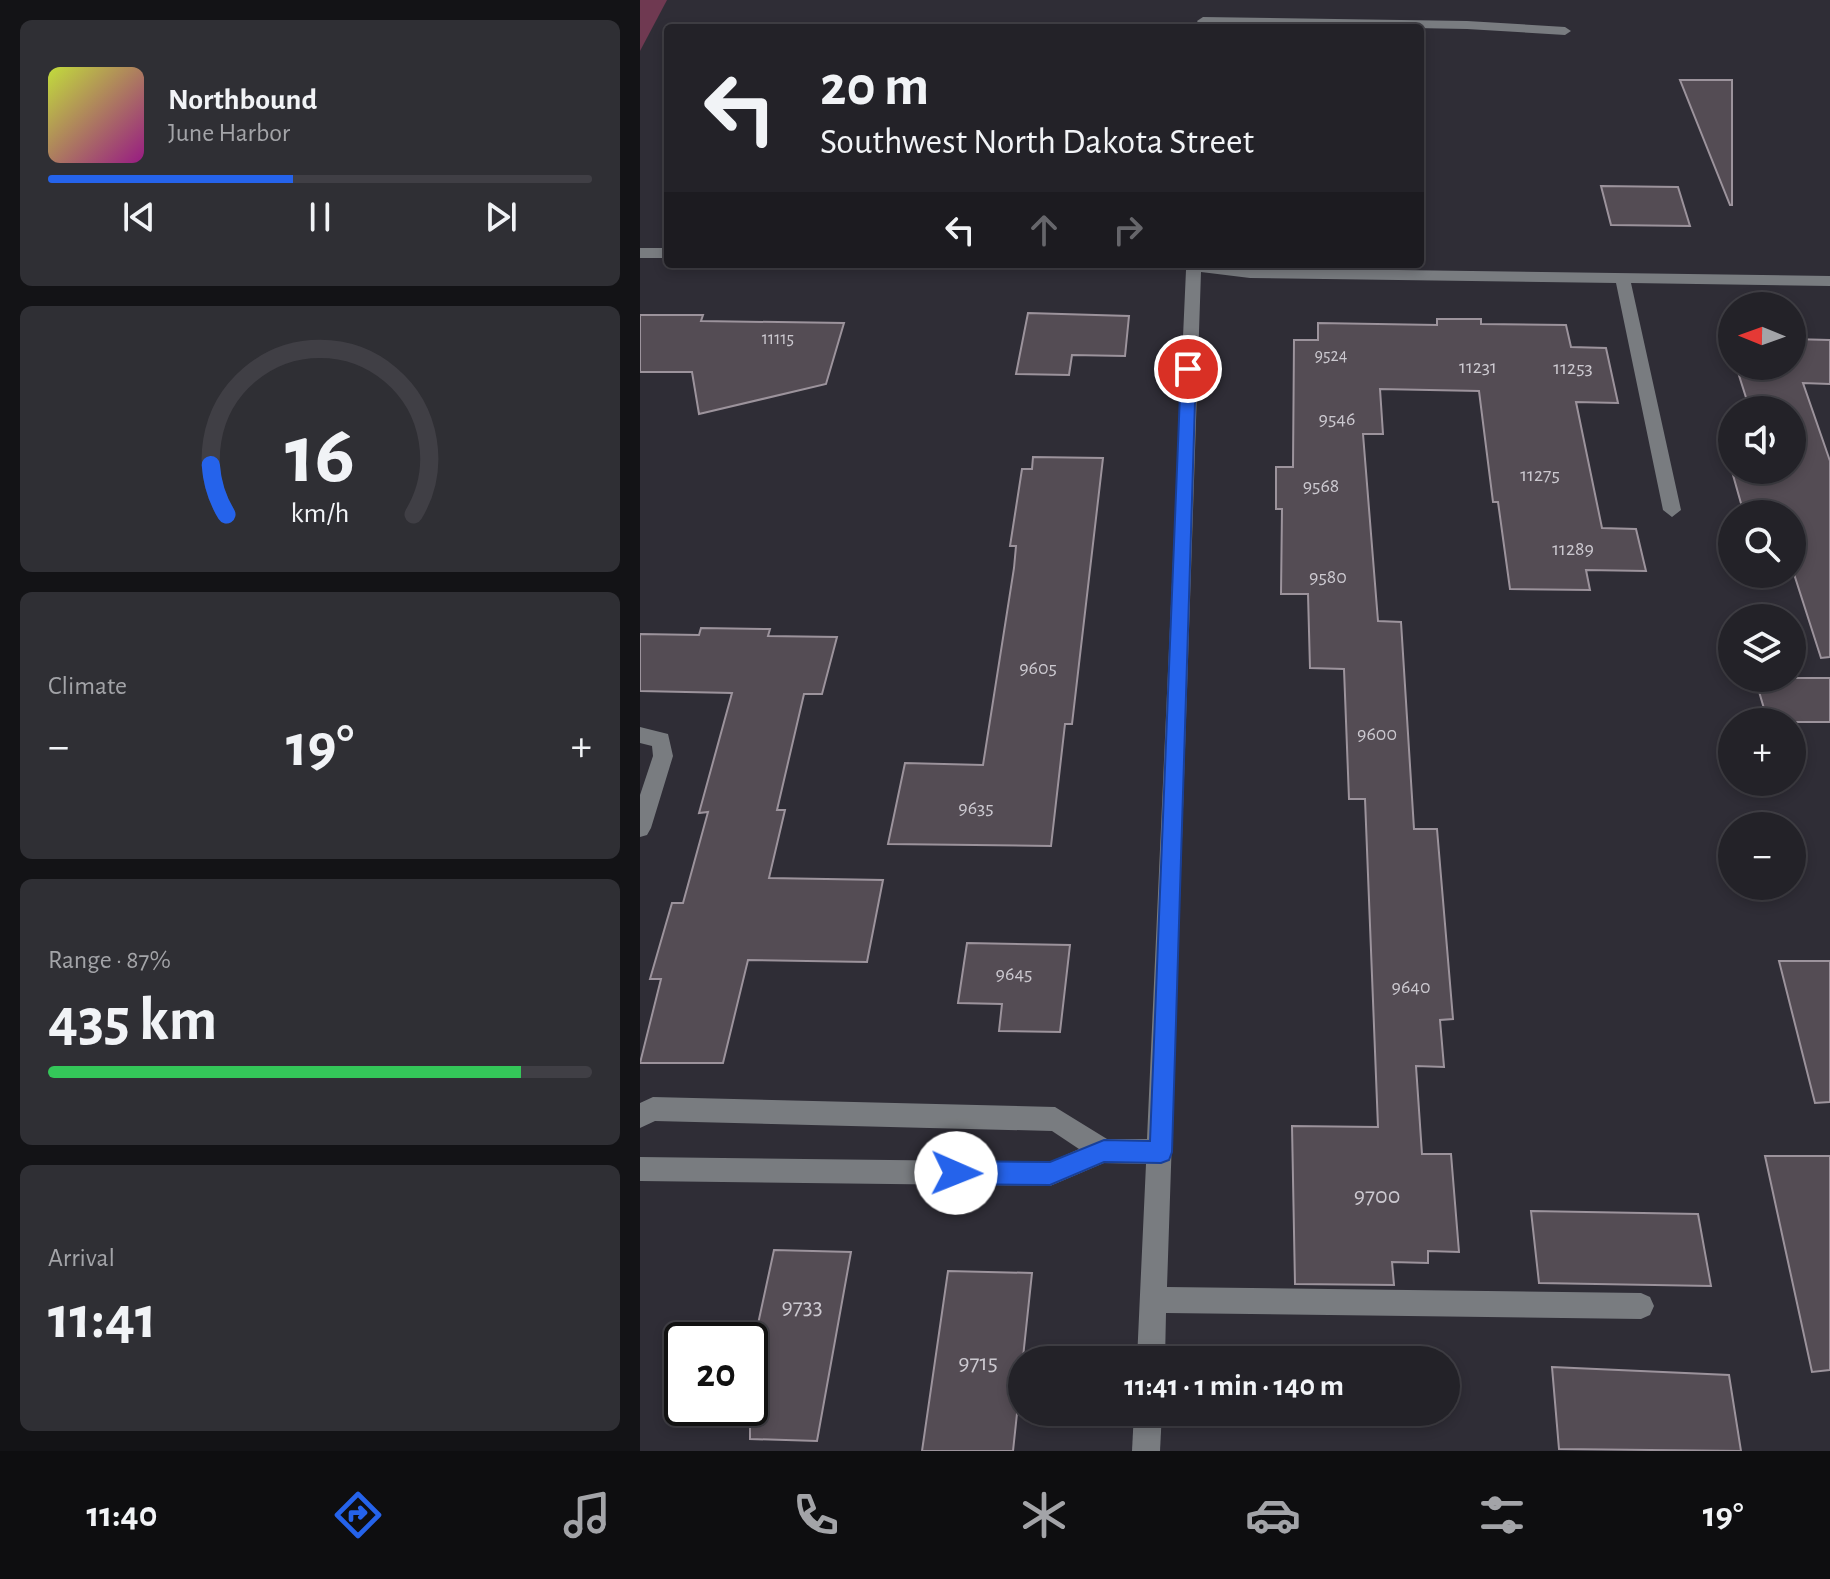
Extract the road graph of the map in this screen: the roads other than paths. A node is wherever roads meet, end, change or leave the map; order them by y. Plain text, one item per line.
1 (1203, 20) edge
2 (1414, 24) edge
3 (1424, 24) edge
4 (1565, 31) dead end
5 (640, 253) edge
6 (664, 253) edge
7 (1194, 268) edge
8 (1210, 268) edge
9 (1622, 276) junction
10 (1830, 281) edge
11 (1672, 510) dead end
12 (640, 735) edge
13 (640, 828) edge
14 (640, 1116) edge
15 (1104, 1151) junction
16 (1161, 1152) junction
17 (640, 1169) edge
18 (1154, 1300) junction
19 (1641, 1306) dead end
20 (1152, 1346) edge
21 (1147, 1426) edge
22 (1146, 1451) edge

1 - 2 street
3 - 4 street
5 - 6 street
7 - 16 street
8 - 9 street
9 - 10 street
9 - 11 street
12 - 13 street
14 - 15 street
15 - 16 street
15 - 17 street
16 - 18 street
18 - 19 street
18 - 20 street
21 - 22 street

